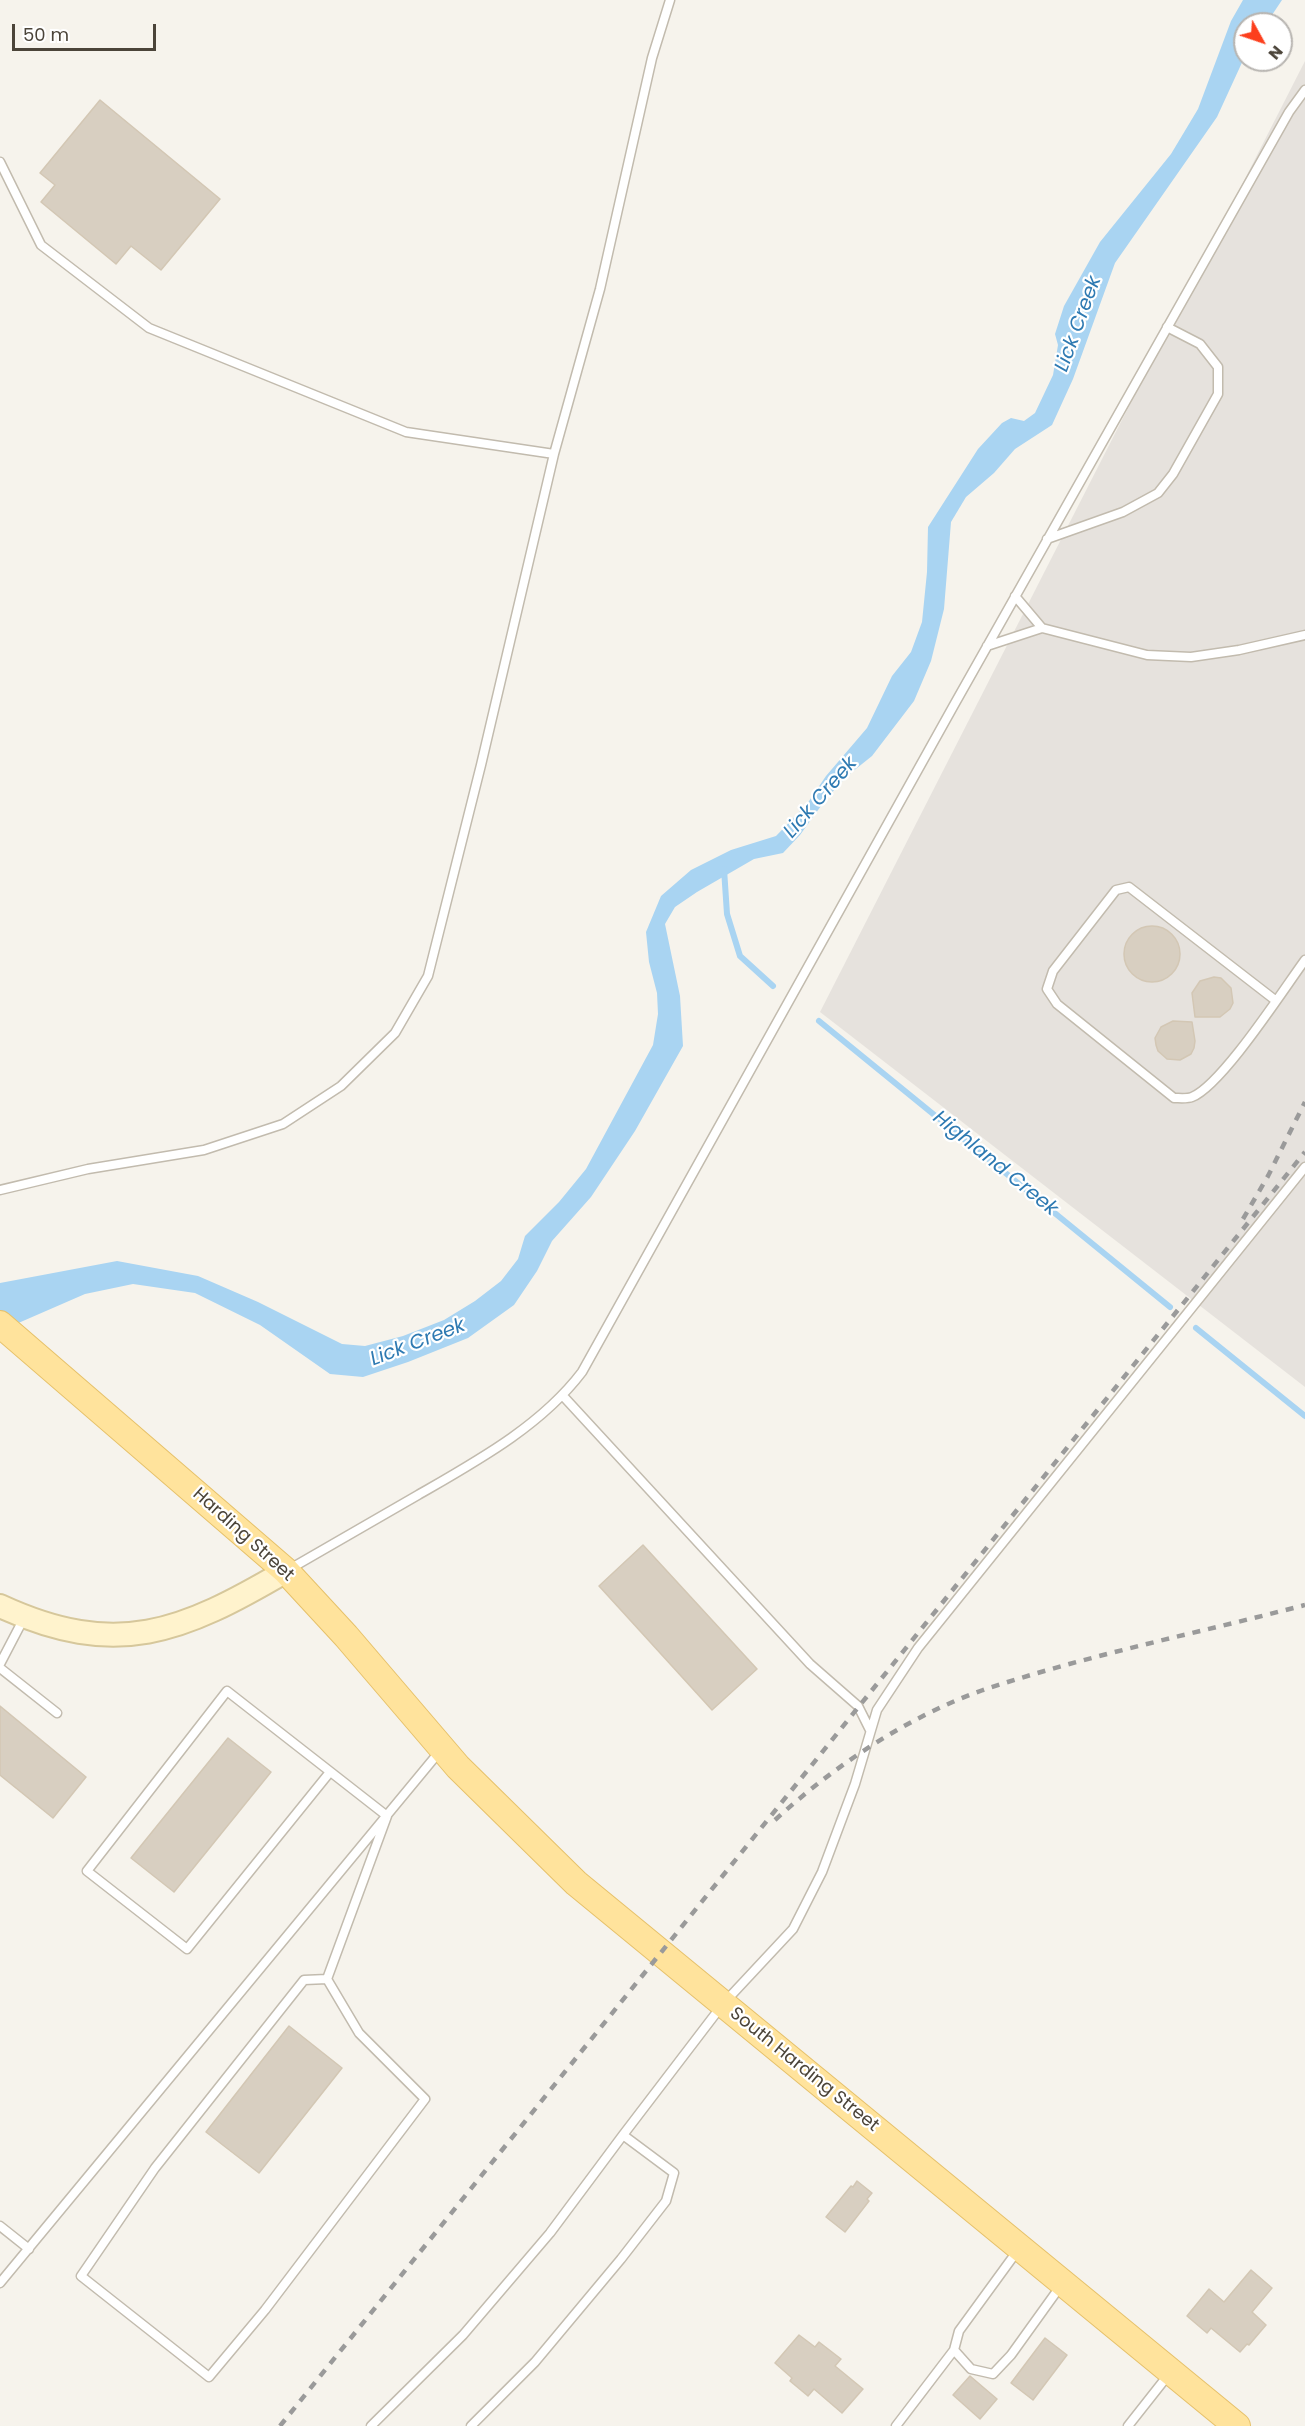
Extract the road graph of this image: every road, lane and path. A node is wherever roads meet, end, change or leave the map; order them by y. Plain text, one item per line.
1 (670, 0) edge
2 (1305, 90) edge
3 (0, 162) edge
4 (1167, 327) junction
5 (554, 454) junction
6 (1047, 539) junction
7 (1015, 596) junction
8 (1041, 628) junction
9 (1305, 635) edge
10 (987, 646) junction
11 (1305, 960) edge
12 (1275, 1000) junction
13 (1305, 1167) edge
14 (0, 1190) edge
15 (0, 1324) edge
16 (564, 1396) junction
17 (286, 1571) junction
18 (0, 1606) edge
19 (25, 1618) junction
20 (0, 1666) edge
21 (393, 1691) joint
22 (57, 1713) dead end
23 (870, 1730) junction
24 (442, 1748) junction
25 (330, 1772) junction
26 (387, 1816) junction
27 (327, 1979) junction
28 (723, 2004) junction
29 (622, 2134) junction
30 (0, 2226) edge
31 (1020, 2248) junction
32 (28, 2249) junction
33 (0, 2283) edge
34 (1063, 2283) junction
35 (954, 2349) junction
36 (1171, 2372) junction
37 (371, 2426) edge
38 (471, 2426) edge
39 (896, 2426) edge
40 (1128, 2426) edge
41 (1237, 2426) edge

1 - 5 lane
2 - 4 lane
3 - 5 lane
4 - 6 lane
4 - 6 lane
5 - 14 lane
6 - 7 lane
7 - 8 lane
7 - 10 lane
8 - 9 lane
8 - 10 lane
10 - 16 lane
11 - 12 lane
12 - 12 lane
13 - 23 lane
15 - 17 main road, Harding Street
16 - 17 lane
16 - 23 lane
17 - 19 main road
17 - 21 main road, Harding Street
18 - 19 main road
19 - 20 lane
20 - 22 lane
21 - 24 main road, South Harding Street
23 - 28 lane
24 - 26 lane
24 - 28 main road, South Harding Street
25 - 25 lane
25 - 26 lane
26 - 27 lane
26 - 32 lane
27 - 27 lane
28 - 29 lane
28 - 31 main road, South Harding Street
29 - 37 lane
29 - 38 lane
30 - 32 lane
31 - 34 main road, South Harding Street
31 - 35 lane
32 - 33 lane
34 - 35 lane
34 - 36 main road, South Harding Street
35 - 39 lane
36 - 40 lane
36 - 41 main road, South Harding Street

